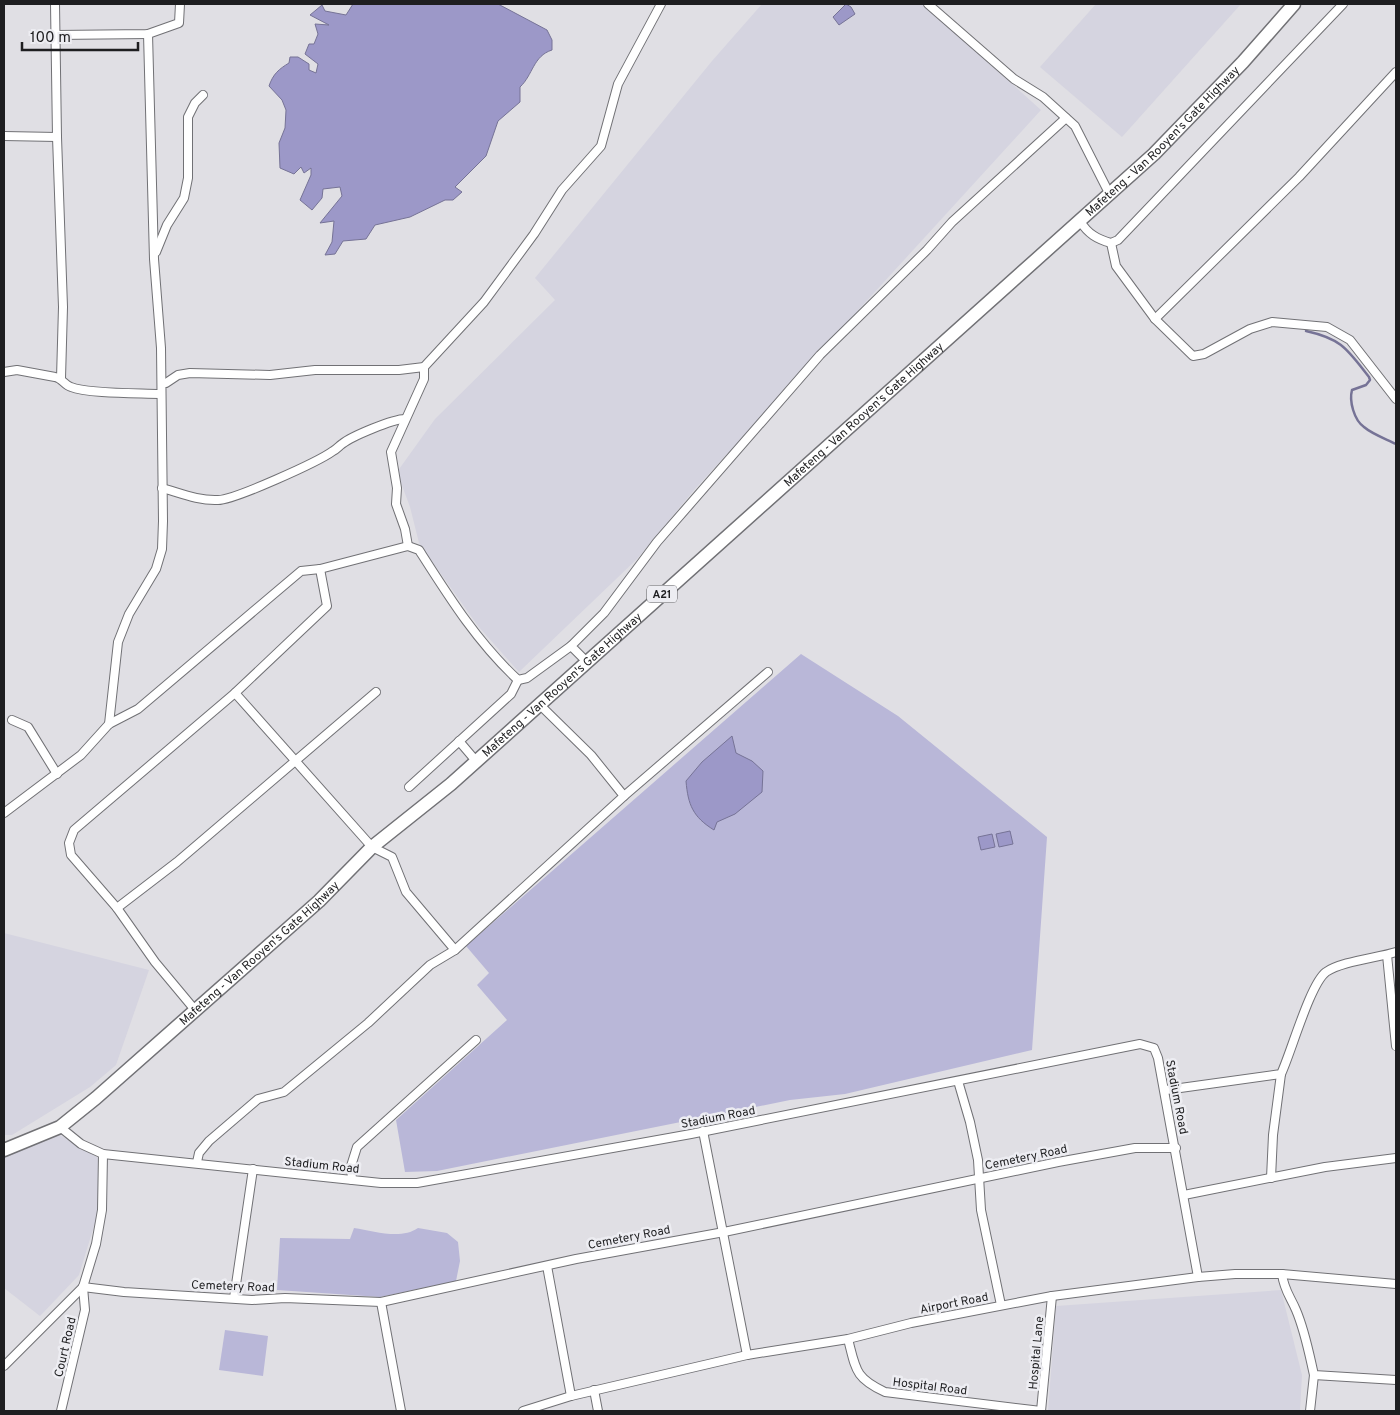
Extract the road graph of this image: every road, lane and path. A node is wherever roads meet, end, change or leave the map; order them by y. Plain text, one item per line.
1 (55, 4) edge
2 (180, 4) edge
3 (661, 4) edge
4 (928, 4) edge
5 (1294, 4) edge
6 (1343, 4) edge
7 (148, 34) junction
8 (56, 35) junction
9 (1395, 78) edge
10 (203, 95) dead end
11 (1066, 118) junction
12 (4, 136) edge
13 (57, 137) junction
14 (1109, 193) junction
15 (1080, 221) junction
16 (1112, 243) junction
17 (154, 259) junction
18 (1155, 319) junction
19 (424, 367) junction
20 (4, 372) edge
21 (61, 378) junction
22 (162, 383) junction
23 (160, 394) junction
24 (1396, 399) edge
25 (405, 418) junction
26 (162, 488) junction
27 (408, 546) junction
28 (320, 569) junction
29 (571, 646) junction
30 (587, 662) junction
31 (768, 672) dead end
32 (518, 680) junction
33 (376, 692) dead end
34 (235, 693) junction
35 (539, 704) junction
36 (12, 720) dead end
37 (109, 724) junction
38 (459, 741) junction
39 (476, 761) junction
40 (295, 762) junction
41 (57, 774) junction
42 (409, 787) dead end
43 (624, 796) junction
44 (4, 812) edge
45 (372, 847) junction
46 (117, 908) junction
47 (455, 950) junction
48 (1396, 952) edge
49 (1387, 955) junction
50 (195, 1010) junction
51 (476, 1040) dead end
52 (1396, 1046) edge
53 (1281, 1074) junction
54 (958, 1081) junction
55 (1166, 1090) junction
56 (60, 1126) junction
57 (703, 1131) junction
58 (1176, 1148) junction
59 (4, 1150) edge
60 (103, 1154) junction
61 (1396, 1158) edge
62 (197, 1162) junction
63 (253, 1169) junction
64 (980, 1178) junction
65 (1271, 1178) junction
66 (352, 1180) junction
67 (1184, 1195) junction
68 (724, 1232) junction
69 (547, 1266) junction
70 (1282, 1274) junction
71 (1198, 1277) junction
72 (1396, 1284) edge
73 (83, 1287) junction
74 (1052, 1296) junction
75 (234, 1298) junction
76 (381, 1302) junction
77 (1001, 1305) junction
78 (848, 1339) junction
79 (747, 1354) junction
80 (4, 1366) edge
81 (1314, 1375) junction
82 (1396, 1380) edge
83 (594, 1390) junction
84 (571, 1396) junction
85 (61, 1411) edge
86 (401, 1411) edge
87 (523, 1411) edge
88 (598, 1411) edge
89 (1041, 1411) edge
90 (1310, 1411) edge

1 - 8 street
2 - 7 street
3 - 19 street
4 - 11 street
5 - 14 main road, Mafeteng - Van Rooyen's Gate Highway / A21
6 - 16 street
7 - 8 street
7 - 17 street
8 - 13 street
9 - 18 street
10 - 17 street
11 - 14 street
11 - 29 street
12 - 13 street
13 - 21 street
14 - 15 main road, Mafeteng - Van Rooyen's Gate Highway / A21
15 - 16 street
15 - 30 main road, Mafeteng - Van Rooyen's Gate Highway / A21
16 - 18 street
17 - 22 street
18 - 24 street
19 - 22 street
19 - 25 street
20 - 21 street
21 - 23 street
22 - 23 street
23 - 26 street
25 - 26 street
25 - 27 street
26 - 37 street
27 - 28 street
27 - 32 street
28 - 34 street
28 - 37 street
29 - 30 street
29 - 32 street
30 - 35 main road, Mafeteng - Van Rooyen's Gate Highway / A21
31 - 43 street
32 - 38 street
33 - 40 street
34 - 40 street
34 - 46 street
35 - 39 main road, Mafeteng - Van Rooyen's Gate Highway / A21
35 - 43 street
36 - 41 street
37 - 41 street
38 - 39 street
38 - 42 street
39 - 45 main road, Mafeteng - Van Rooyen's Gate Highway / A21
40 - 45 street
40 - 46 street
41 - 44 street
43 - 47 street
45 - 47 street
45 - 50 main road, Mafeteng - Van Rooyen's Gate Highway / A21
46 - 50 street
47 - 62 street
48 - 49 street
49 - 52 street
49 - 53 street
50 - 56 main road, Mafeteng - Van Rooyen's Gate Highway / A21
51 - 66 street
53 - 55 street
53 - 65 street
54 - 55 street, Stadium Road
54 - 57 street, Stadium Road
54 - 64 street
55 - 58 street, Stadium Road
56 - 59 main road, Mafeteng - Van Rooyen's Gate Highway / A21
56 - 60 street, Stadium Road
57 - 66 street, Stadium Road
57 - 68 street
58 - 64 street, Cemetery Road
58 - 67 street, Stadium Road
60 - 62 street, Stadium Road
60 - 73 street
61 - 65 street
62 - 63 street, Stadium Road
63 - 66 street, Stadium Road
63 - 75 street
64 - 68 street, Cemetery Road
64 - 77 street
65 - 67 street
67 - 71 street, Stadium Road
68 - 69 street, Cemetery Road
68 - 79 street
69 - 76 street, Cemetery Road
69 - 84 street
70 - 71 street, Airport Road
70 - 72 street, Airport Road
70 - 81 street
71 - 74 street, Airport Road
73 - 75 street, Cemetery Road
73 - 80 street
73 - 85 street, Court Road
74 - 77 street, Airport Road
74 - 89 street, Hospital Lane
75 - 76 street, Cemetery Road
76 - 86 street
77 - 78 street, Airport Road
78 - 79 street, Airport Road
78 - 89 street, Hospital Road
79 - 83 street, Airport Road
81 - 82 street
81 - 90 street
83 - 84 street, Airport Road
83 - 88 street
84 - 87 street, Airport Road

